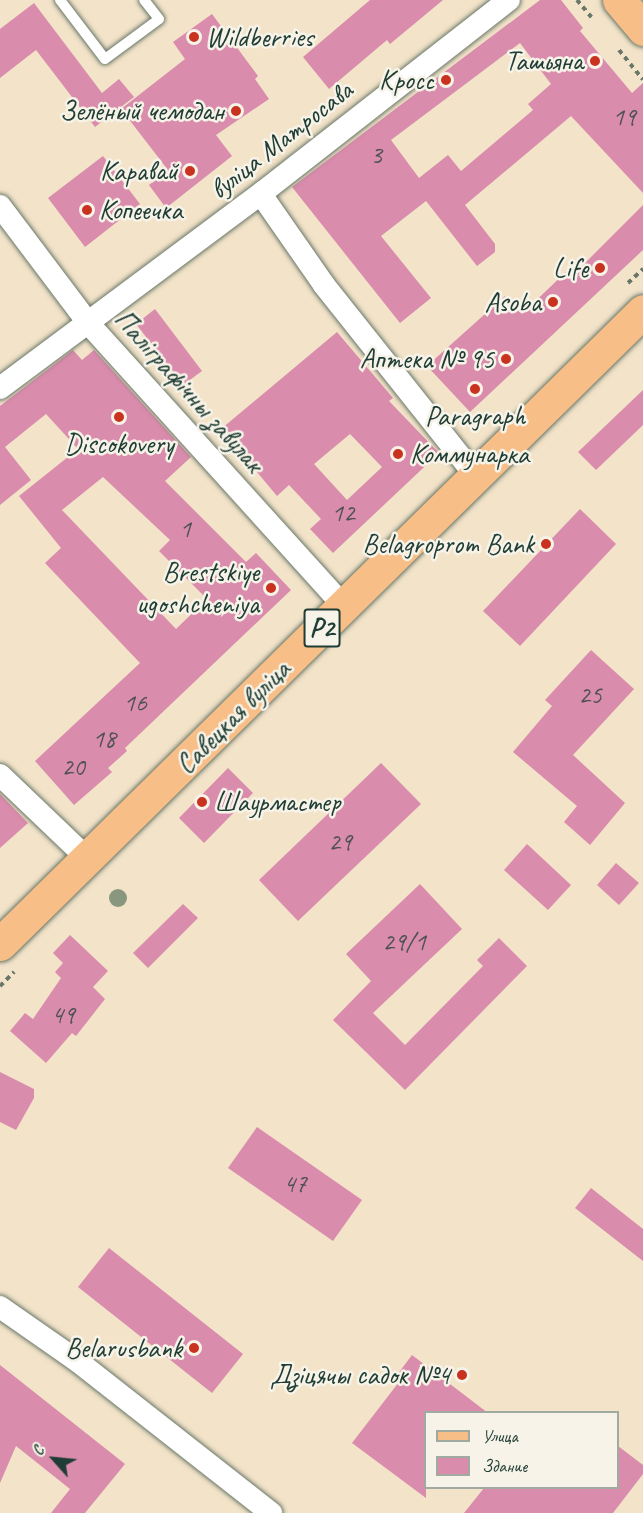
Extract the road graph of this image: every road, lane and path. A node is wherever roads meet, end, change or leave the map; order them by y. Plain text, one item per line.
1 (60, 0) edge
2 (144, 0) edge
3 (509, 0) edge
4 (619, 0) edge
5 (643, 29) edge
6 (263, 192) junction
7 (0, 206) edge
8 (643, 311) edge
9 (89, 324) junction
10 (0, 388) edge
11 (476, 476) junction
12 (344, 606) junction
13 (0, 775) edge
14 (89, 860) junction
15 (0, 944) edge
16 (0, 1306) edge
17 (271, 1513) edge

1 - 2 lane
3 - 6 street, вуліца Матросава
4 - 5 main road
6 - 9 street, вуліца Матросава
6 - 11 street
7 - 9 street, Паліграфічны завулак
8 - 11 main road, Савецкая вуліца / Р2
9 - 10 street, вуліца Матросава
9 - 12 street, Паліграфічны завулак
11 - 12 main road, Савецкая вуліца / Р2
12 - 14 main road, Савецкая вуліца / Р2
13 - 14 street
14 - 15 main road, Савецкая вуліца / Р2
16 - 17 street

